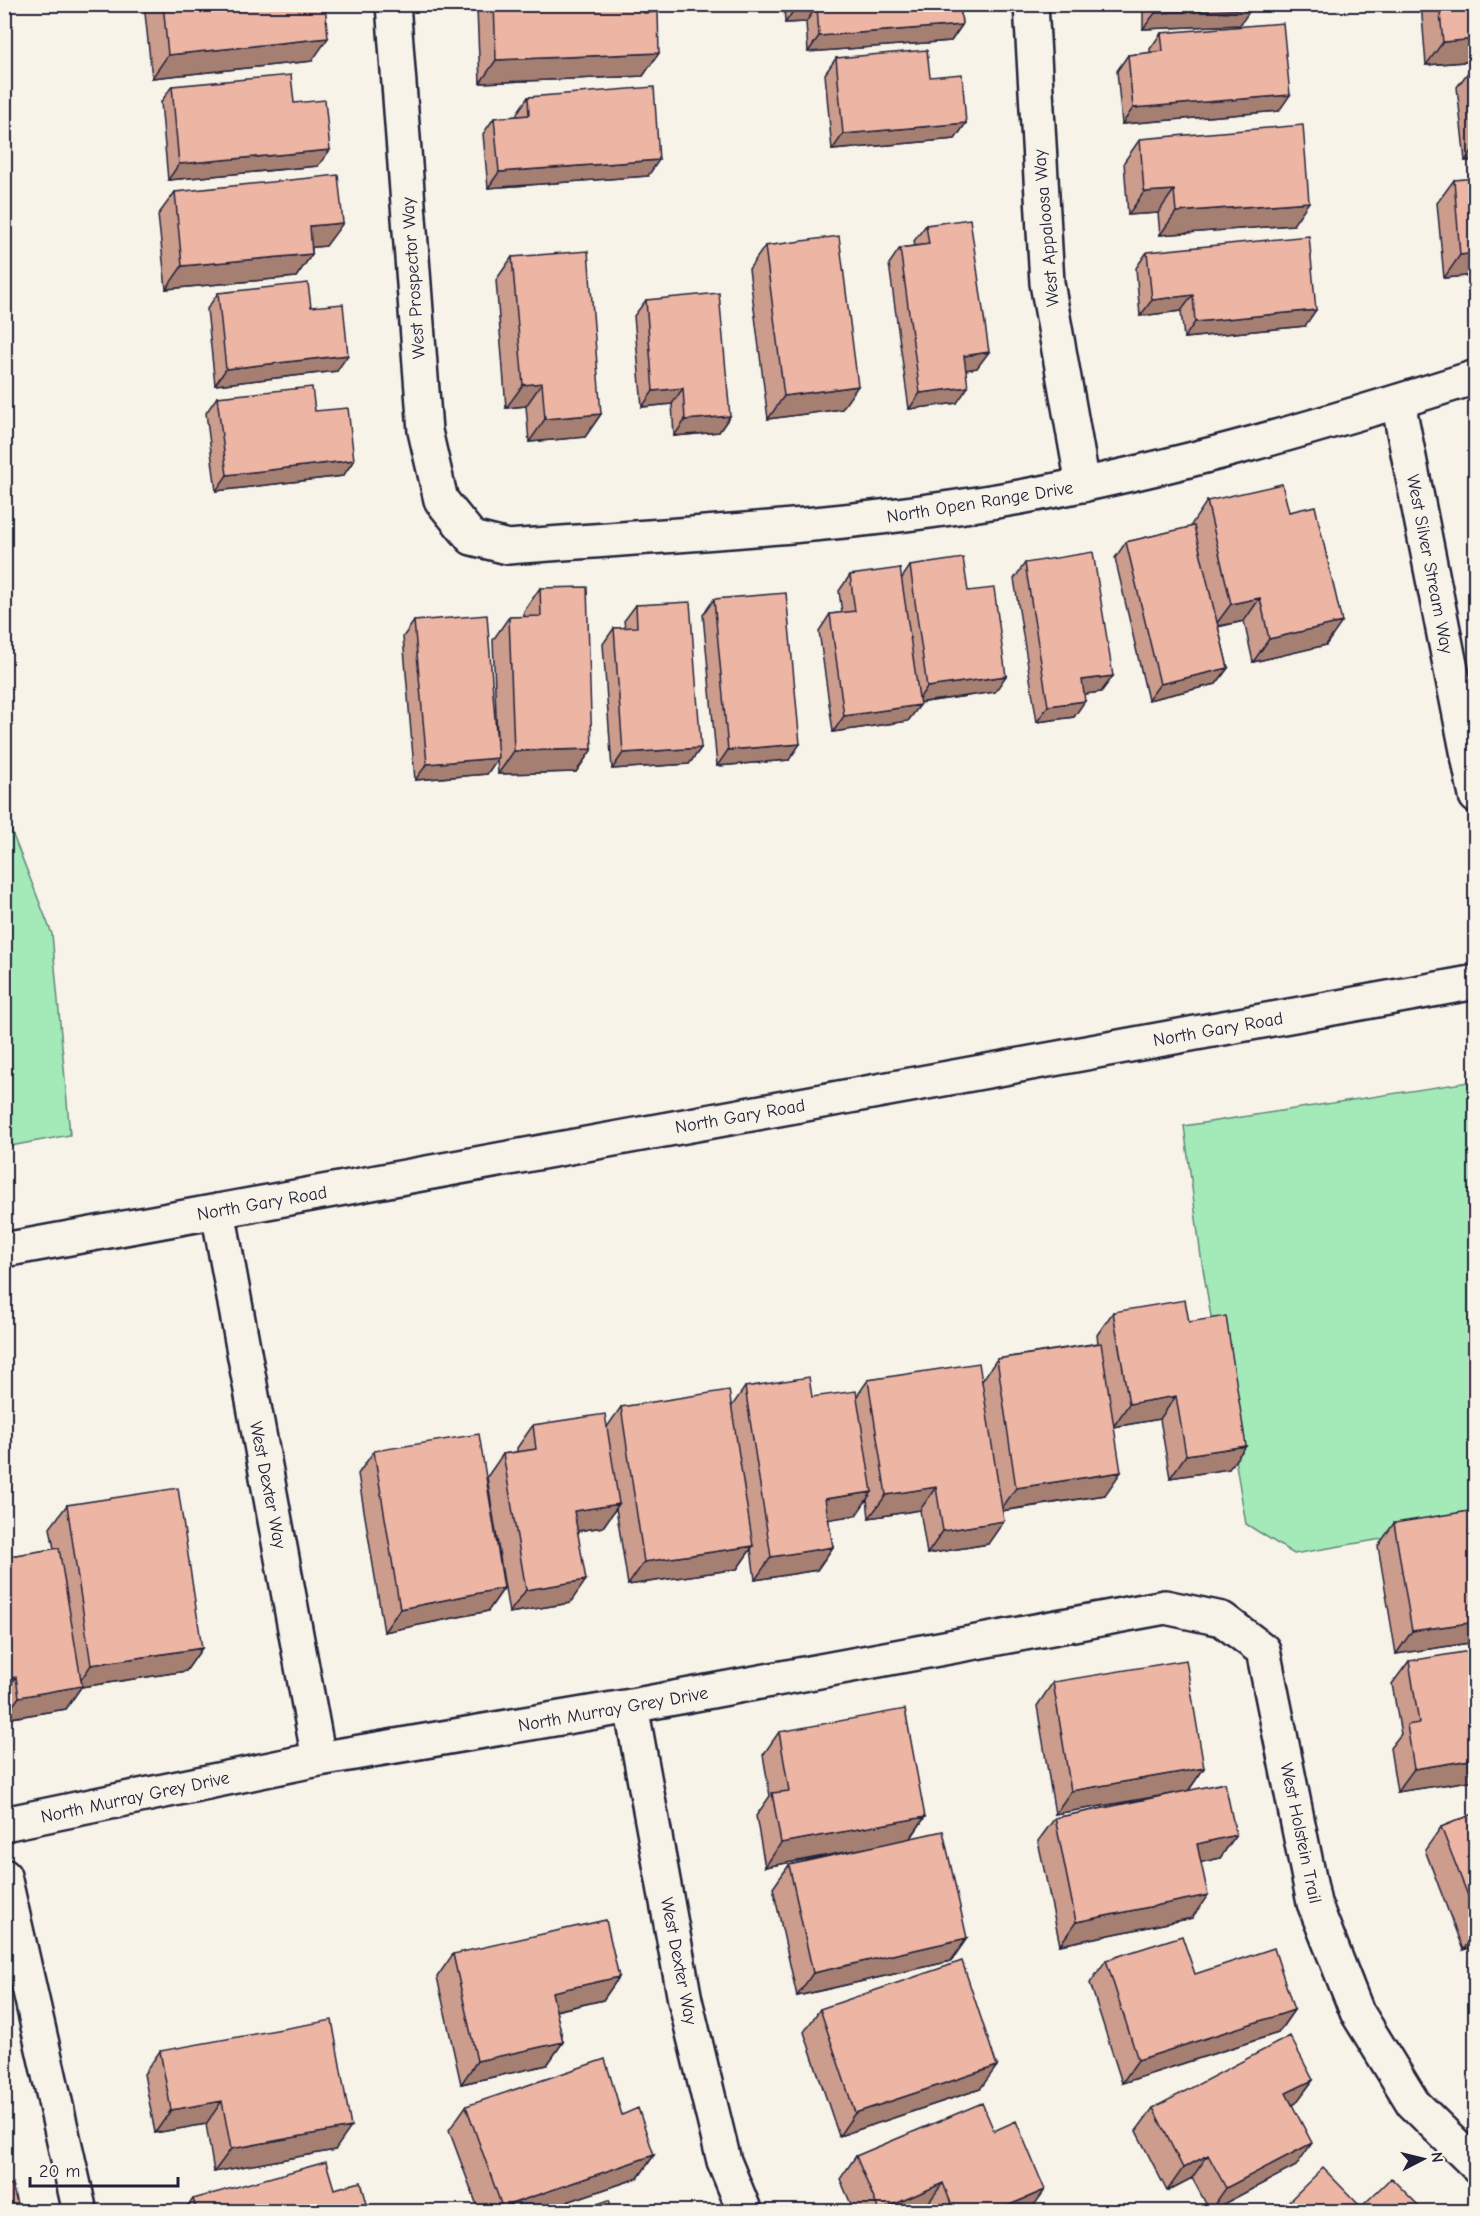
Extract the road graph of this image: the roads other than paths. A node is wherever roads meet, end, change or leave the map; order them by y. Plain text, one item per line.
1 (393, 4) edge
2 (1031, 4) edge
3 (1476, 377) edge
4 (1398, 402) junction
5 (1083, 485) junction
6 (472, 538) joint
7 (1476, 796) edge
8 (1476, 982) edge
9 (218, 1211) junction
10 (4, 1250) edge
11 (1222, 1619) joint
12 (631, 1706) junction
13 (319, 1759) junction
14 (4, 1824) edge
15 (4, 1876) edge
16 (1476, 2165) edge
17 (80, 2211) edge
18 (745, 2211) edge

1 - 6 street, West Prospector Way
2 - 5 street, West Appaloosa Way
3 - 4 street, North Open Range Drive
4 - 5 street, North Open Range Drive
4 - 7 street, West Silver Stream Way
5 - 6 street, North Open Range Drive
8 - 9 street, North Gary Road
9 - 10 street, North Gary Road
9 - 13 street, West Dexter Way
11 - 12 street, North Murray Grey Drive
11 - 16 street, West Holstein Trail
12 - 13 street, North Murray Grey Drive
12 - 18 street, West Dexter Way
13 - 14 street, North Murray Grey Drive
15 - 17 street

